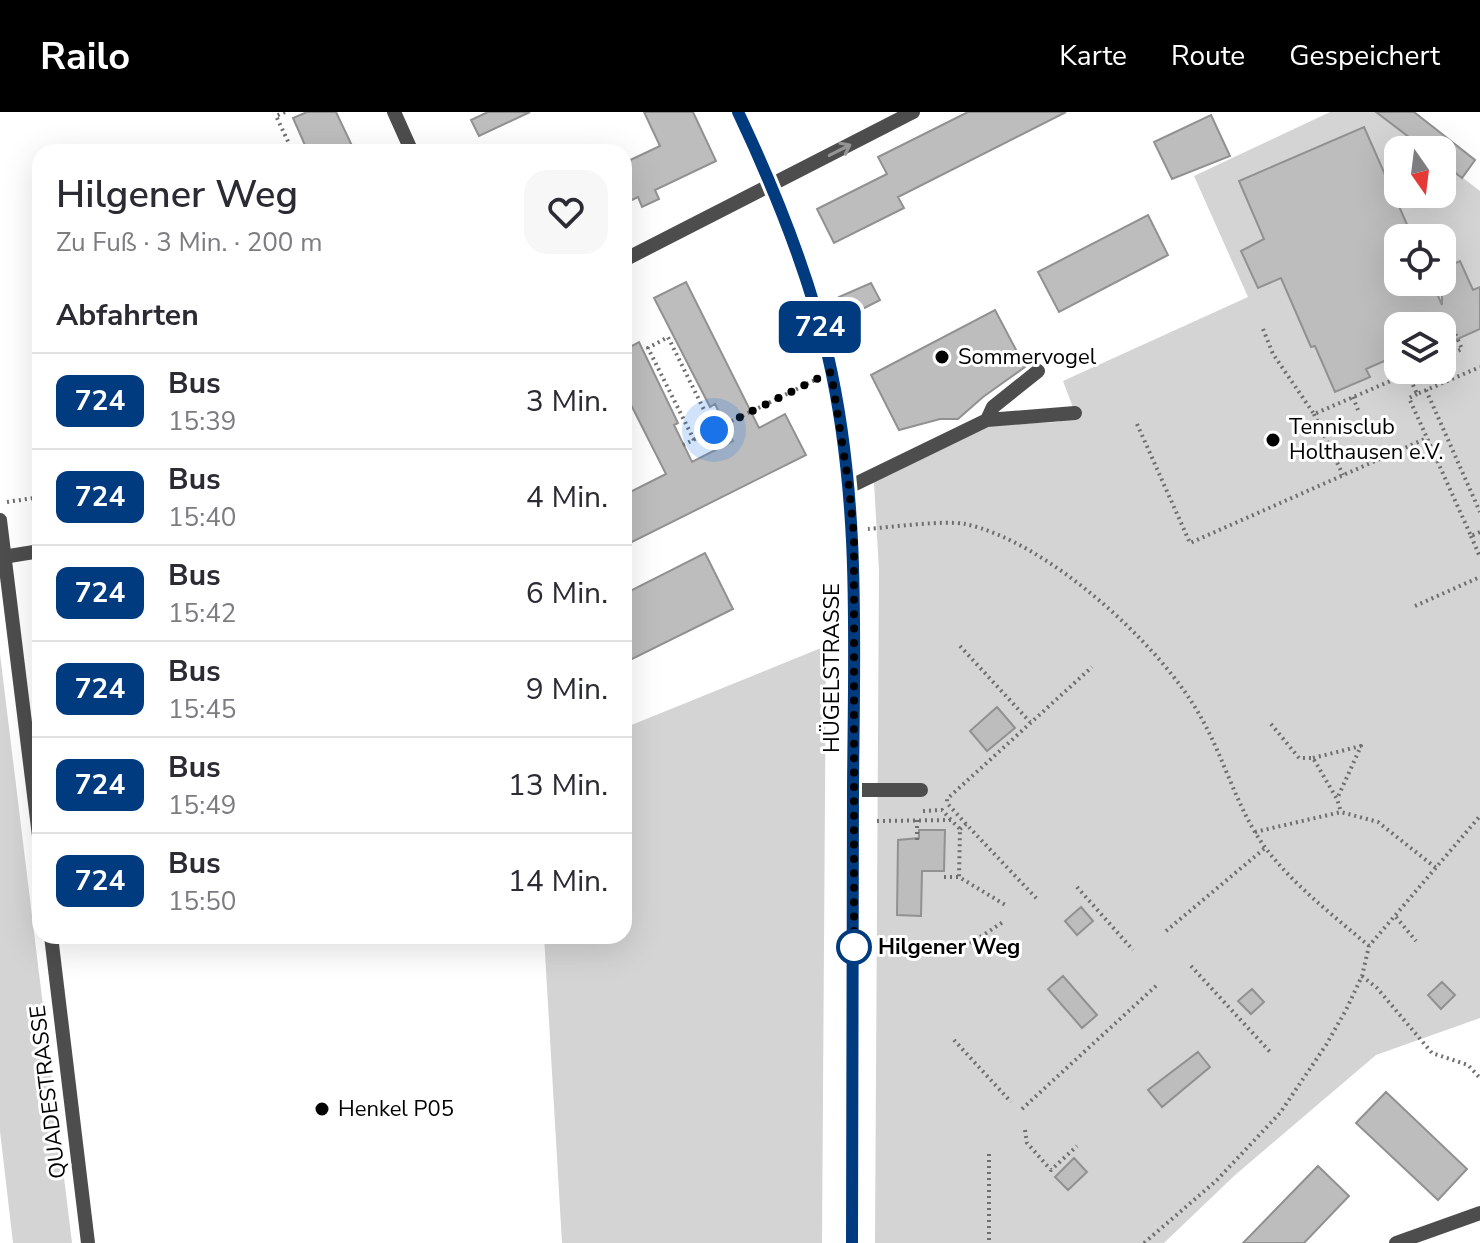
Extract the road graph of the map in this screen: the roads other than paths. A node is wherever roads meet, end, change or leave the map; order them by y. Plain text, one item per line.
1 (394, 112) edge
2 (738, 112) edge
3 (913, 112) edge
4 (408, 144) edge
5 (771, 186) junction
6 (632, 256) edge
7 (1038, 371) dead end
8 (1075, 413) dead end
9 (987, 420) junction
10 (849, 487) junction
11 (0, 520) edge
12 (32, 552) edge
13 (3, 557) junction
14 (32, 782) edge
15 (853, 790) junction
16 (921, 790) dead end
17 (52, 944) edge
18 (1480, 1213) edge
19 (88, 1243) edge
20 (852, 1243) edge
21 (1396, 1243) edge

1 - 4 street
2 - 5 street, HÜGELSTRASSE
5 -> 3 street
5 - 6 street
5 - 10 street, HÜGELSTRASSE
7 - 9 street
8 - 9 street
9 - 10 street
10 - 15 street, HÜGELSTRASSE
11 - 13 street
12 - 13 street
13 - 14 street
15 - 16 street
15 - 20 street, HÜGELSTRASSE
17 - 19 street, QUADESTRASSE
18 - 21 street

